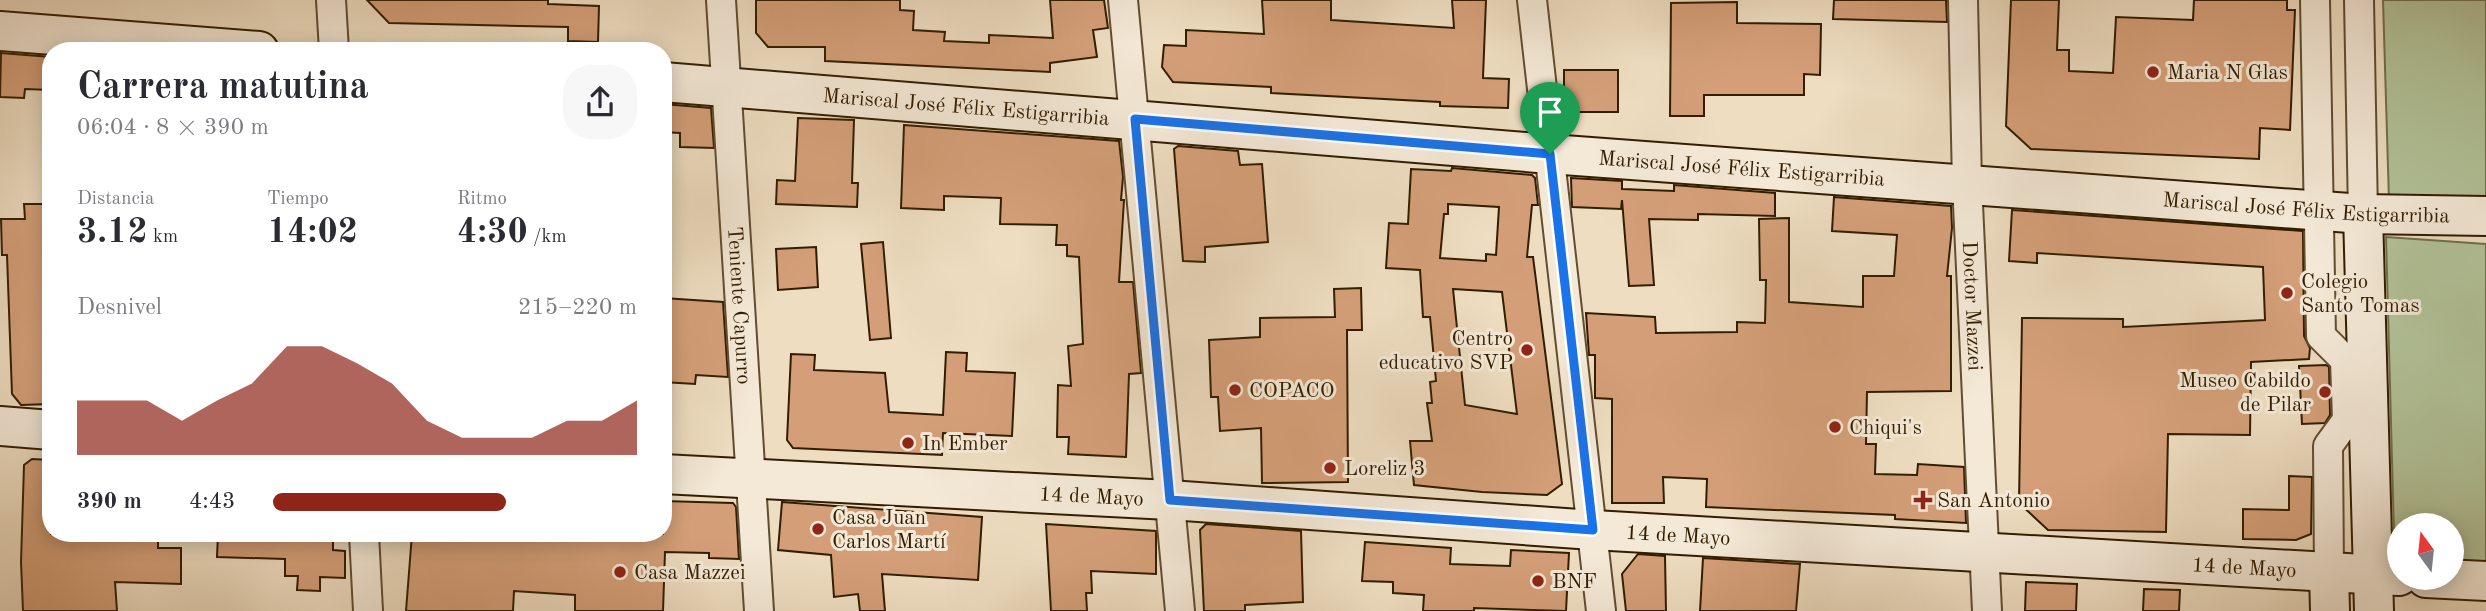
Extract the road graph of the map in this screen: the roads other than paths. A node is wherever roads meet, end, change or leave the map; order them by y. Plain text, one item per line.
1 (331, 0) edge
2 (721, 0) edge
3 (1123, 0) edge
4 (1532, 0) edge
5 (1963, 0) edge
6 (2315, 0) edge
7 (2359, 0) edge
8 (0, 31) edge
9 (142, 42) edge
10 (333, 42) edge
11 (672, 83) edge
12 (726, 87) junction
13 (1135, 119) junction
14 (1550, 154) junction
15 (1967, 183) junction
16 (2317, 210) junction
17 (2363, 214) junction
18 (2486, 216) edge
19 (0, 426) edge
20 (42, 429) edge
21 (672, 474) edge
22 (750, 478) junction
23 (1170, 500) junction
24 (1593, 530) junction
25 (364, 542) edge
26 (1985, 553) junction
27 (2329, 572) junction
28 (2464, 580) edge
29 (2486, 581) edge
30 (2382, 587) edge
31 (368, 611) edge
32 (760, 611) edge
33 (1180, 611) edge
34 (1601, 611) edge
35 (1987, 611) edge
36 (2330, 611) edge

1 - 10 street
2 - 12 street, Teniente Capurro
3 - 13 street
4 - 14 street
5 - 15 street, Doctor Mazzei
6 - 16 street
7 - 17 street
8 - 9 main road
11 - 12 main road, Mariscal José Félix Estigarribia
12 - 13 main road, Mariscal José Félix Estigarribia
12 - 22 street, Teniente Capurro
13 - 14 main road, Mariscal José Félix Estigarribia
13 - 23 street
14 - 15 main road, Mariscal José Félix Estigarribia
14 - 24 street
15 - 16 main road, Mariscal José Félix Estigarribia
15 - 26 street, Doctor Mazzei
16 - 17 main road, Mariscal José Félix Estigarribia
16 - 27 street
17 - 18 main road, Mariscal José Félix Estigarribia
17 - 30 main road
19 - 20 main road
21 - 22 main road, 14 de Mayo
22 - 23 main road, 14 de Mayo
22 - 32 street, Teniente Capurro
23 - 24 main road, 14 de Mayo
23 - 33 street
24 - 26 main road, 14 de Mayo
24 - 34 street
25 - 31 street
26 - 27 main road, 14 de Mayo
26 - 35 street, Doctor Mazzei
27 - 30 main road, 14 de Mayo
27 - 36 main road
28 - 29 main road

